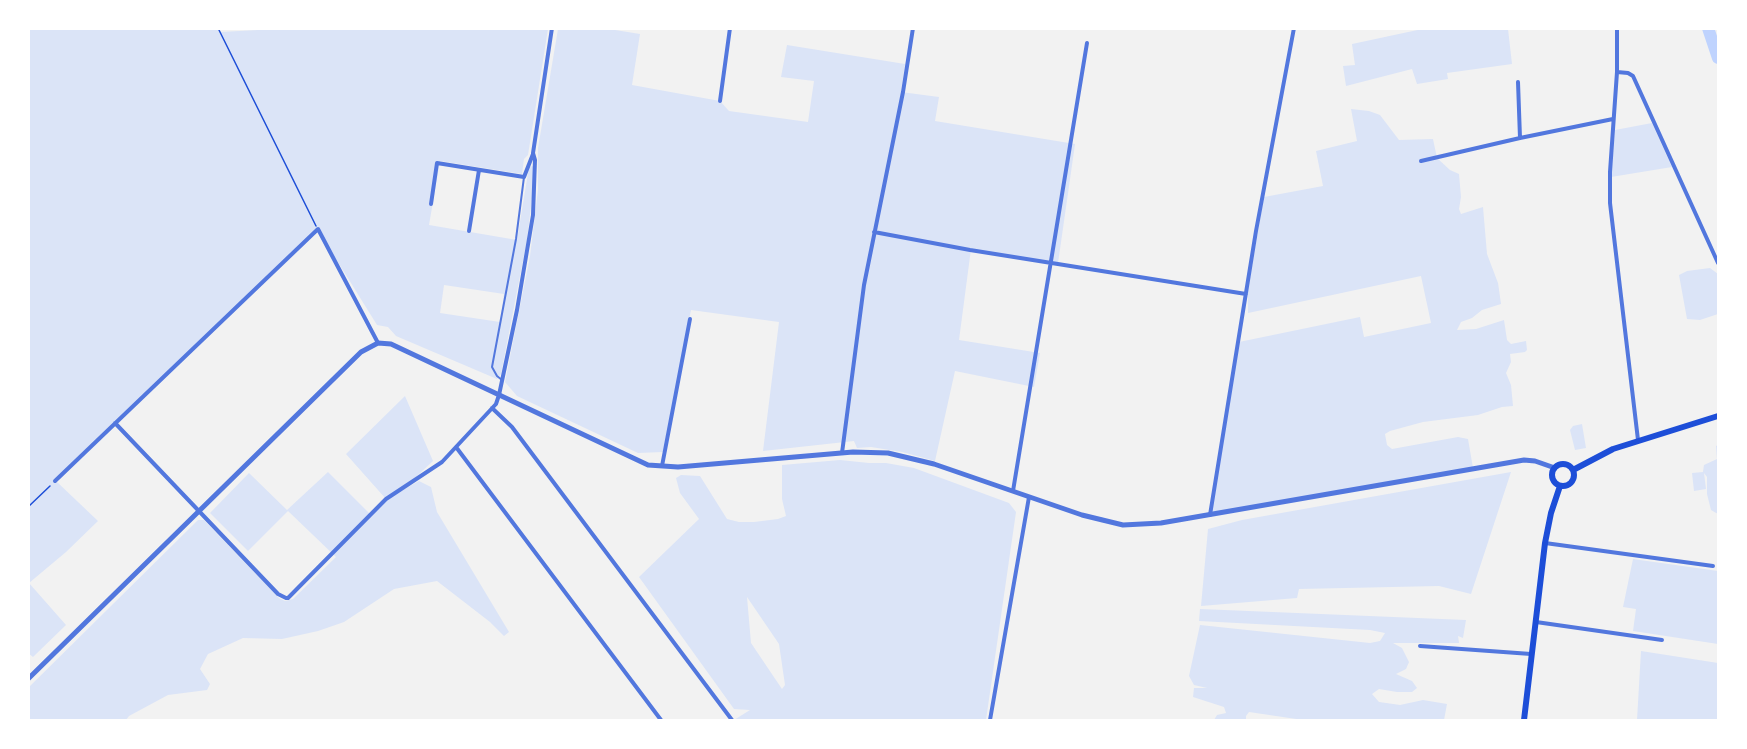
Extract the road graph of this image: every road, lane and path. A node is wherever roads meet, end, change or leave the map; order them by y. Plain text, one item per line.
1 (218, 28) edge
2 (552, 28) edge
3 (730, 28) edge
4 (912, 28) edge
5 (1294, 28) edge
6 (1617, 28) edge
7 (1087, 43) dead end
8 (1617, 72) junction
9 (1518, 82) dead end
10 (720, 101) dead end
11 (1613, 119) junction
12 (1520, 138) junction
13 (533, 153) junction
14 (1421, 161) dead end
15 (479, 170) junction
16 (524, 177) junction
17 (431, 204) dead end
18 (318, 229) junction
19 (469, 231) dead end
20 (873, 232) junction
21 (1052, 262) junction
22 (1719, 263) edge
23 (1246, 294) junction
24 (690, 319) dead end
25 (378, 343) junction
26 (502, 380) junction
27 (499, 395) junction
28 (492, 408) junction
29 (1719, 416) edge
30 (115, 423) junction
31 (1638, 440) junction
32 (456, 447) junction
33 (842, 453) junction
34 (662, 467) junction
35 (1555, 468) junction
36 (1573, 470) junction
37 (55, 481) joint
38 (1560, 486) junction
39 (1013, 491) junction
40 (1029, 497) junction
41 (28, 507) edge
42 (199, 511) junction
43 (1210, 515) junction
44 (1545, 543) junction
45 (1713, 566) dead end
46 (1535, 622) junction
47 (1662, 640) dead end
48 (1420, 646) dead end
49 (1531, 654) junction
50 (28, 679) edge
51 (661, 720) edge
52 (732, 720) edge
53 (990, 720) edge
54 (1524, 720) edge

1 - 18 path
2 - 13 street
3 - 10 street
4 - 20 street
5 - 23 street
6 - 8 street
7 - 21 street
8 - 11 street
8 - 22 street
9 - 12 street
11 - 12 street
11 - 31 street
12 - 14 street
13 - 16 street
13 - 26 street
15 - 16 street
15 - 17 street
15 - 19 street
16 - 26 lane
18 - 25 street
18 - 30 street
20 - 21 street
20 - 33 street
21 - 23 street
21 - 39 street
23 - 43 street
24 - 34 street
25 - 27 street
25 - 42 street
26 - 27 street
27 - 28 street
27 - 34 street
28 - 32 street
28 - 52 street
29 - 31 main road
30 - 37 street
30 - 42 street
31 - 36 main road
32 - 42 street
32 - 51 street
33 - 34 street
33 - 39 street
35 - 36 main road
35 - 38 main road
35 - 43 street
36 - 38 main road
37 - 41 path
38 - 44 main road
39 - 40 street
40 - 43 street
40 - 53 street
42 - 50 street
44 - 45 street
44 - 46 main road
46 - 47 street
46 - 49 main road
48 - 49 street
49 - 54 main road

